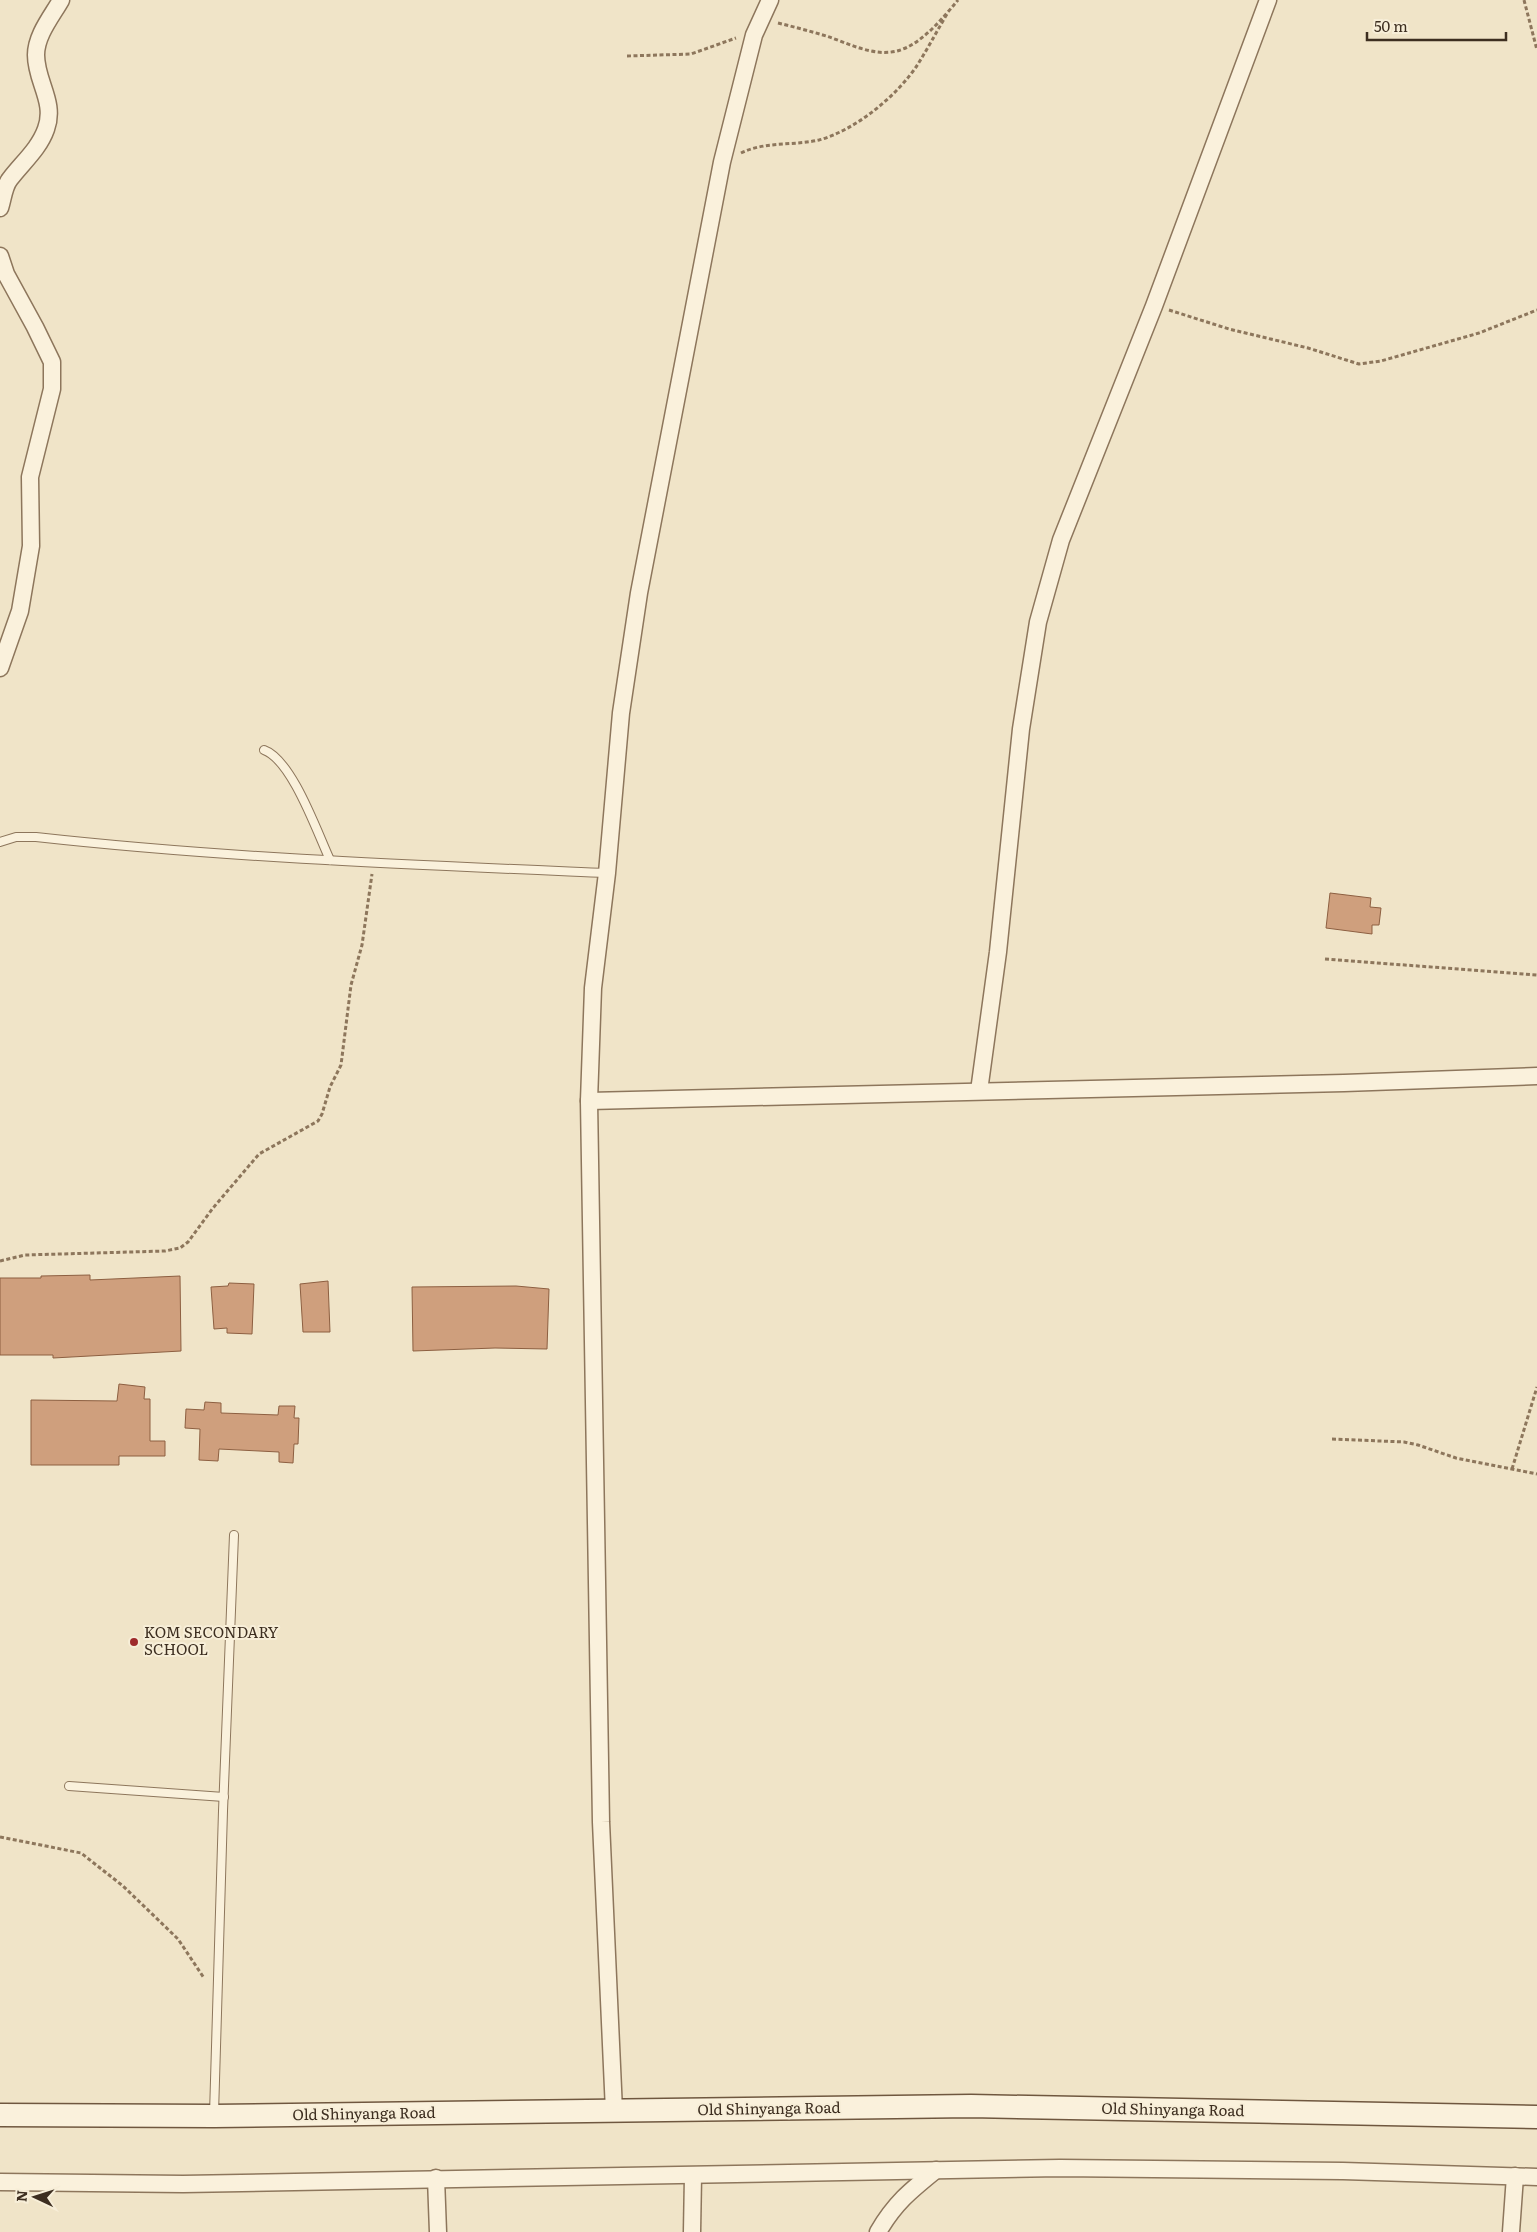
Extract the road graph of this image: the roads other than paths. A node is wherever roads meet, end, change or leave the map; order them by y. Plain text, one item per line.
1 (62, 0) edge
2 (770, 0) edge
3 (1268, 0) edge
4 (0, 208) edge
5 (0, 256) edge
6 (0, 668) edge
7 (264, 750) dead end
8 (0, 842) edge
9 (330, 860) junction
10 (607, 873) junction
11 (1537, 1076) edge
12 (978, 1090) junction
13 (589, 1101) junction
14 (234, 1535) dead end
15 (68, 1786) dead end
16 (224, 1797) junction
17 (614, 2111) junction
18 (0, 2115) edge
19 (214, 2116) junction
20 (1537, 2117) edge
21 (936, 2170) junction
22 (693, 2176) junction
23 (1515, 2176) junction
24 (1537, 2177) edge
25 (436, 2178) junction
26 (0, 2182) edge
27 (438, 2232) edge
28 (692, 2232) edge
29 (878, 2232) edge
30 (1512, 2232) edge

1 - 4 street
2 - 10 street
3 - 12 street
5 - 6 street
7 - 9 lane
8 - 9 lane
9 - 10 lane
10 - 13 street
11 - 12 street
12 - 13 street
13 - 17 street
14 - 16 lane
15 - 16 lane
16 - 19 lane
17 - 19 main road, Old Shinyanga Road
17 - 20 main road, Old Shinyanga Road
18 - 19 main road, Old Shinyanga Road
21 - 22 street
21 - 23 street
21 - 29 street
22 - 25 street
22 - 28 street
23 - 24 street
23 - 30 street
25 - 26 street
25 - 27 street

